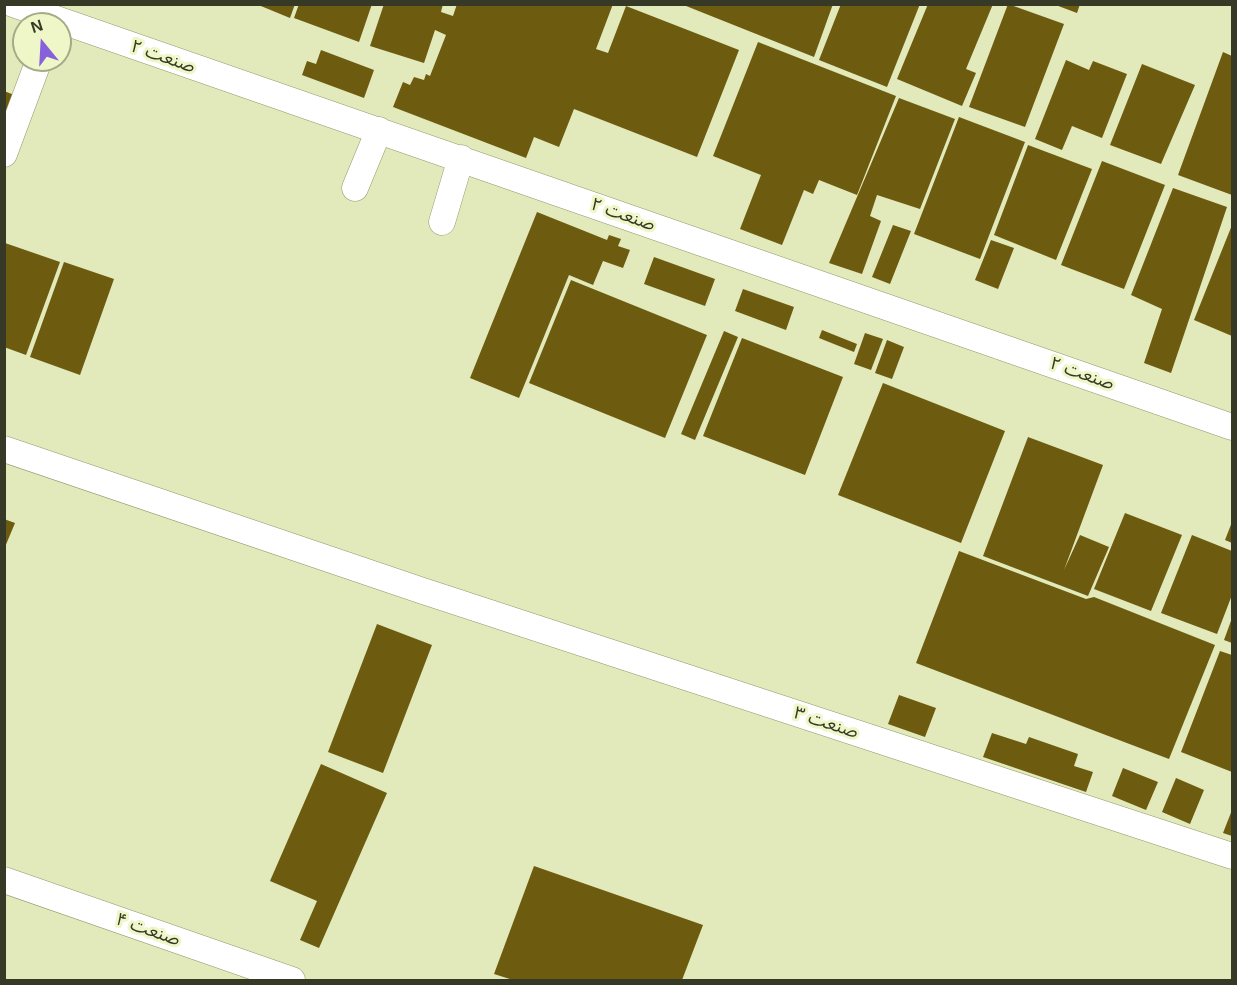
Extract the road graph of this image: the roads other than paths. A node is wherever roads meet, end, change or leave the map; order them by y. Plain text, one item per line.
1 (13, 4) edge
2 (31, 12) edge
3 (72, 28) edge
4 (35, 72) edge
5 (379, 130) junction
6 (4, 154) edge
7 (461, 158) junction
8 (355, 188) dead end
9 (442, 222) dead end
10 (1233, 427) edge
11 (4, 449) edge
12 (1233, 856) edge
13 (4, 879) edge
14 (292, 981) edge

1 - 2 street, صنعت ۲
3 - 5 street, صنعت ۲
4 - 6 street
5 - 7 street, صنعت ۲
5 - 8 street
7 - 9 street
7 - 10 street, صنعت ۲
11 - 12 street, صنعت ۳
13 - 14 street, صنعت ۴

